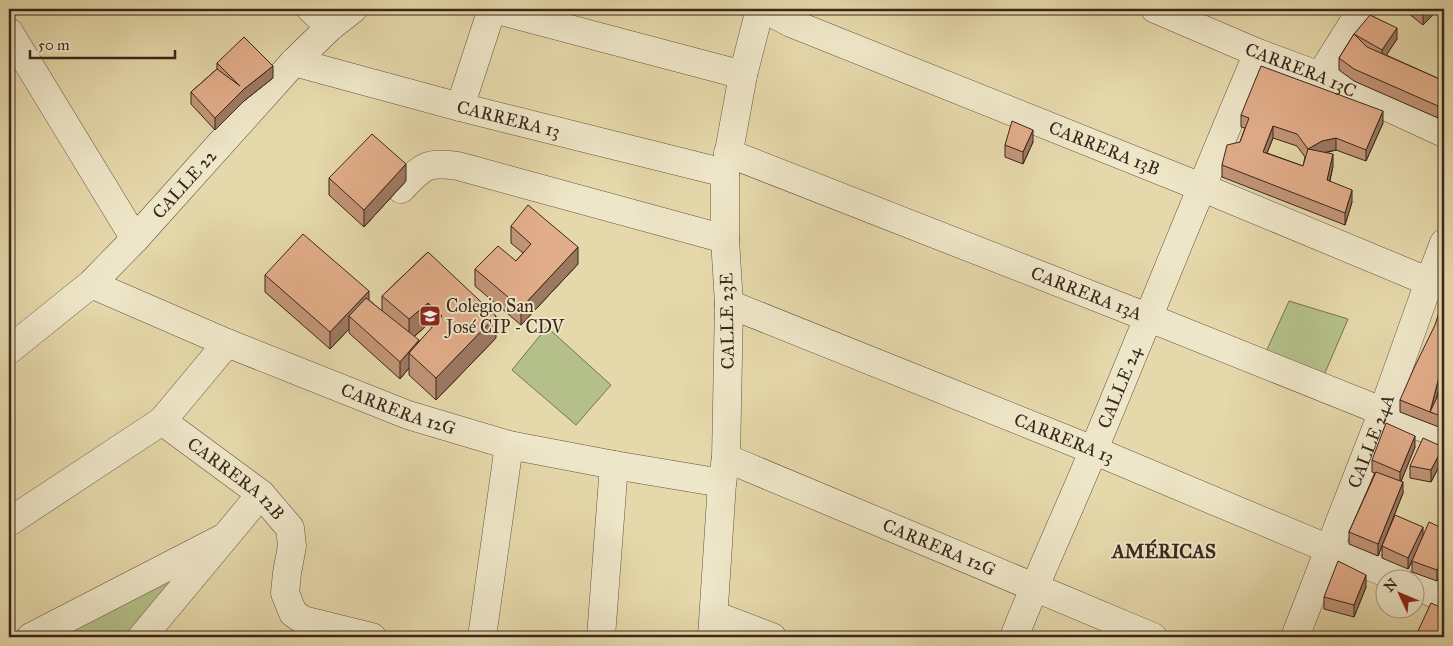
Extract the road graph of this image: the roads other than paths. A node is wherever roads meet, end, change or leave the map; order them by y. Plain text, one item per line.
1 (353, 9) edge
2 (493, 9) edge
3 (760, 9) edge
4 (764, 9) edge
5 (1155, 9) edge
6 (1362, 9) edge
7 (321, 18) edge
8 (9, 32) edge
9 (1258, 52) junction
10 (294, 62) junction
11 (743, 75) junction
12 (1320, 76) junction
13 (460, 107) junction
14 (1444, 133) edge
15 (726, 163) junction
16 (1201, 187) junction
17 (401, 189) dead end
18 (135, 238) junction
19 (725, 239) junction
20 (1444, 243) edge
21 (91, 284) junction
22 (1437, 285) edge
23 (729, 304) junction
24 (1147, 317) junction
25 (227, 344) junction
26 (9, 350) edge
27 (1383, 411) junction
28 (162, 421) junction
29 (1444, 436) edge
30 (509, 445) junction
31 (1093, 450) junction
32 (614, 465) junction
33 (724, 470) junction
34 (261, 494) junction
35 (9, 522) edge
36 (223, 538) junction
37 (1328, 549) junction
38 (1376, 569) edge
39 (1033, 588) junction
40 (1426, 590) edge
41 (1444, 598) edge
42 (713, 626) edge
43 (297, 629) edge
44 (31, 637) edge
45 (142, 637) edge
46 (372, 637) edge
47 (482, 637) edge
48 (601, 637) edge
49 (772, 637) edge
50 (1014, 637) edge
51 (1153, 637) edge
52 (1295, 637) edge

1 - 7 street, CALLE 22
2 - 11 street
2 - 13 street
3 - 11 street, CALLE 23E
4 - 16 street, CARRERA 13B
5 - 9 street, CARRERA 13C
6 - 12 street
7 - 10 street, CALLE 22
8 - 18 street
9 - 12 street, CARRERA 13C
9 - 16 street, CALLE 24
10 - 13 street, CARRERA 13
10 - 18 street, CALLE 22
11 - 15 street, CALLE 23E
12 - 14 street, CARRERA 13C
13 - 15 street, CARRERA 13
15 - 19 street, CALLE 23E
15 - 24 street, CARRERA 13A
16 - 22 street, CARRERA 13B
16 - 24 street, CALLE 24
17 - 19 street
18 - 21 street, CALLE 22
19 - 23 street, CALLE 23E
20 - 22 street, CALLE 24A
21 - 25 street, CARRERA 12G
21 - 26 street, CALLE 22
22 - 27 street, CALLE 24A
23 - 31 street, CARRERA 13
23 - 33 street, CALLE 23E
24 - 27 street, CARRERA 13A
24 - 31 street, CALLE 24
25 - 28 street
25 - 30 street, CARRERA 12G
27 - 29 street, CARRERA 13A
27 - 37 street, CALLE 24A
28 - 34 street, CARRERA 12B
28 - 35 street
30 - 32 street, CARRERA 12G
30 - 47 street
31 - 37 street, CARRERA 13
31 - 39 street, CALLE 24
32 - 33 street, CARRERA 12G
32 - 48 street
33 - 39 street, CARRERA 12G
33 - 42 street, CALLE 23E
34 - 36 street
34 - 43 street, CARRERA 12B
36 - 44 street
36 - 45 street
37 - 38 street, CARRERA 13
37 - 52 street, CALLE 24A
39 - 50 street, CALLE 24
39 - 51 street, CARRERA 12G
40 - 41 street
42 - 49 street
43 - 46 street, CARRERA 12B

